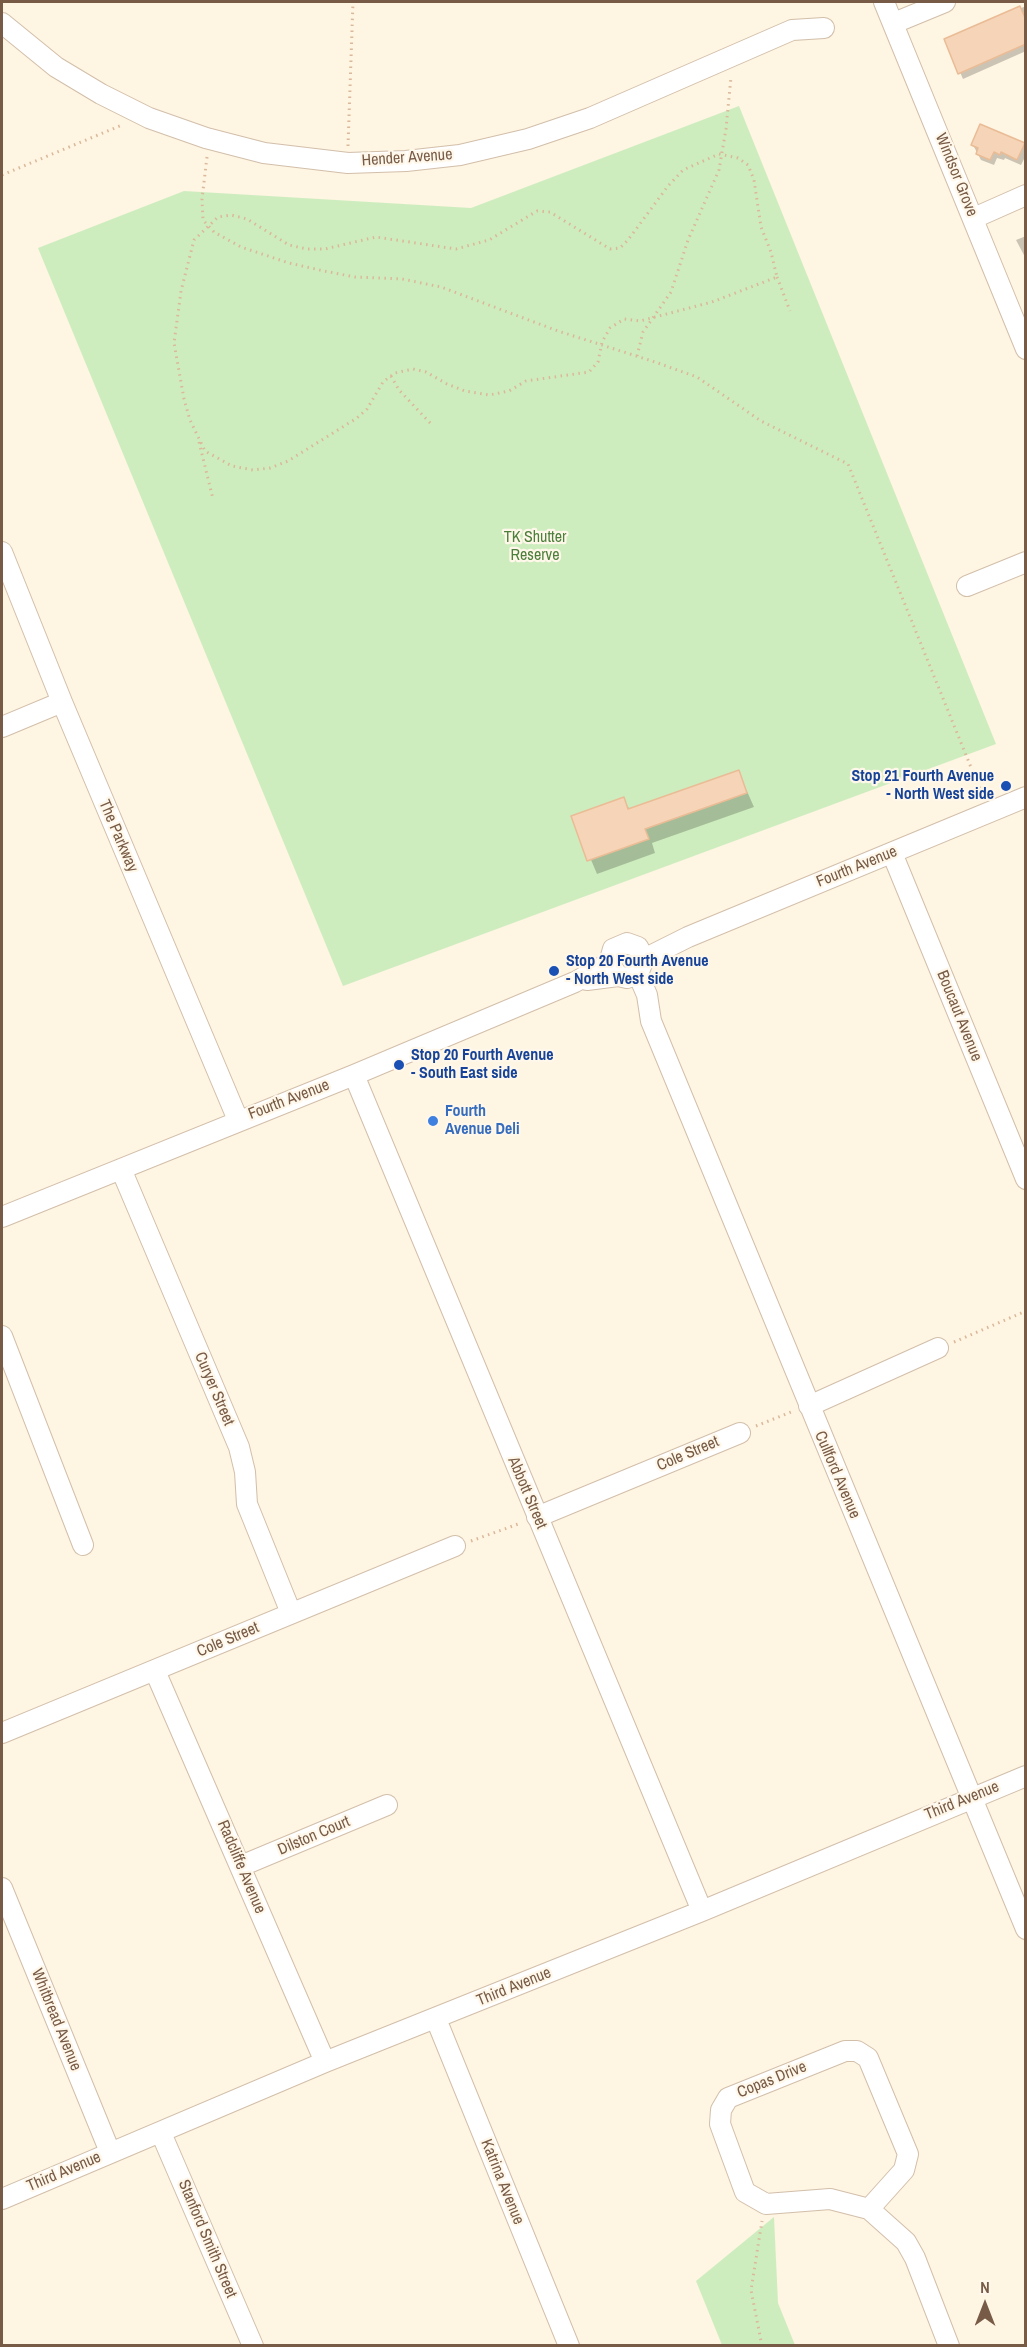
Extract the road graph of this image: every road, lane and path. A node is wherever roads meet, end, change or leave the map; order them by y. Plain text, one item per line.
1 (353, 2) edge
2 (884, 2) edge
3 (945, 2) edge
4 (2, 23) edge
5 (894, 23) junction
6 (824, 28) dead end
7 (729, 57) junction
8 (145, 116) junction
9 (210, 140) junction
10 (722, 154) junction
11 (348, 163) junction
12 (2, 175) edge
13 (1026, 195) edge
14 (974, 218) junction
15 (207, 226) junction
16 (777, 277) junction
17 (790, 311) dead end
18 (653, 318) junction
19 (602, 346) junction
20 (1026, 349) edge
21 (637, 356) junction
22 (392, 376) junction
23 (434, 426) dead end
24 (198, 436) junction
25 (213, 499) dead end
26 (2, 552) edge
27 (1026, 562) edge
28 (967, 586) dead end
29 (62, 702) junction
30 (2, 726) edge
31 (1026, 797) edge
32 (990, 812) junction
33 (892, 853) junction
34 (629, 966) junction
35 (354, 1075) junction
36 (238, 1120) junction
37 (121, 1169) junction
38 (1026, 1179) edge
39 (2, 1214) edge
40 (1026, 1311) edge
41 (2, 1336) edge
42 (938, 1348) joint
43 (808, 1406) junction
44 (740, 1432) joint
45 (537, 1517) junction
46 (83, 1545) dead end
47 (455, 1546) joint
48 (291, 1613) junction
49 (155, 1671) junction
50 (2, 1733) edge
51 (1026, 1776) edge
52 (972, 1798) junction
53 (387, 1805) dead end
54 (242, 1866) junction
55 (2, 1888) edge
56 (702, 1911) junction
57 (1026, 1929) edge
58 (436, 2019) junction
59 (325, 2062) junction
60 (161, 2133) junction
61 (111, 2152) junction
62 (2, 2199) edge
63 (868, 2210) junction
64 (763, 2216) dead end
65 (253, 2346) edge
66 (568, 2346) edge
67 (762, 2346) edge
68 (949, 2346) edge

1 - 11 path
2 - 5 street, Windsor Grove
3 - 5 street
4 - 8 street, Hender Avenue
5 - 14 street, Windsor Grove
6 - 7 street, Hender Avenue
7 - 10 path
7 - 11 street, Hender Avenue
8 - 9 street, Hender Avenue
8 - 12 path
9 - 11 street, Hender Avenue
9 - 15 path
10 - 15 path
10 - 16 path
10 - 18 path
13 - 14 street
14 - 20 street, Windsor Grove
15 - 19 path
15 - 24 path
16 - 17 path
16 - 18 path
18 - 19 path
18 - 21 path
19 - 21 path
19 - 22 path
21 - 32 path
22 - 23 path
22 - 24 path
24 - 25 path
26 - 29 street, The Parkway
27 - 28 street
29 - 30 street
29 - 36 street, The Parkway
31 - 32 street, Fourth Avenue
32 - 33 street, Fourth Avenue
33 - 34 street, Fourth Avenue
33 - 38 street, Boucaut Avenue
34 - 35 street, Fourth Avenue
34 - 43 street, Cullford Avenue
35 - 36 street, Fourth Avenue
35 - 45 street, Abbott Street
36 - 37 street, Fourth Avenue
37 - 39 street, Fourth Avenue
37 - 48 street, Curyer Street
40 - 42 path
41 - 46 street
42 - 43 street
43 - 44 path
43 - 52 street, Cullford Avenue
44 - 45 street, Cole Street
45 - 47 path
45 - 56 street, Abbott Street
47 - 48 street, Cole Street
48 - 49 street, Cole Street
49 - 50 street, Cole Street
49 - 54 street, Radcliffe Avenue
51 - 52 street, Third Avenue
52 - 56 street, Third Avenue
52 - 57 street, Cullford Avenue
53 - 54 street, Dilston Court
54 - 59 street, Radcliffe Avenue
55 - 61 street, Whitbread Avenue
56 - 58 street, Third Avenue
58 - 59 street, Third Avenue
58 - 66 street, Katrina Avenue
59 - 60 street, Third Avenue
60 - 61 street, Third Avenue
60 - 65 street, Stanford Smith Street
61 - 62 street, Third Avenue
63 - 63 street, Copas Drive
63 - 68 street, Copas Drive
64 - 67 path

